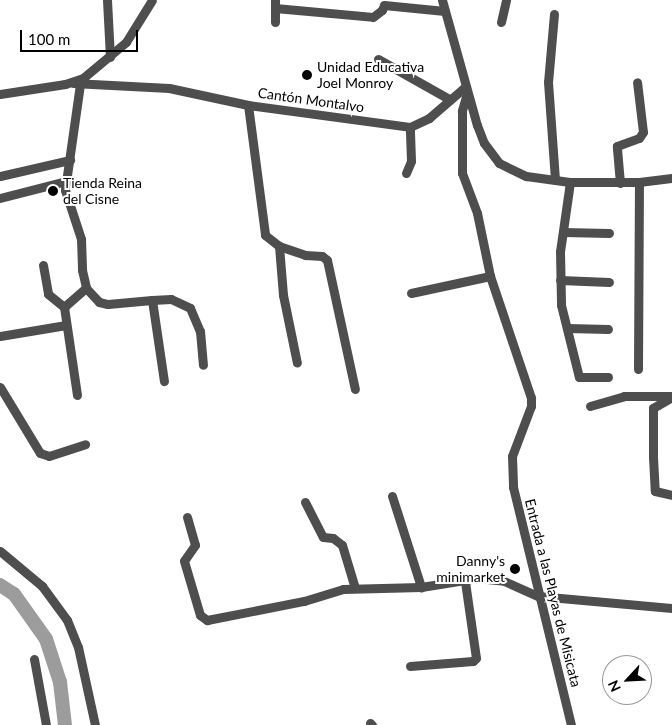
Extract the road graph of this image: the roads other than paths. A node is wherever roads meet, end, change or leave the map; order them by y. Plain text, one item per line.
1 (108, 0) edge
2 (152, 0) edge
3 (442, 0) edge
4 (506, 0) edge
5 (382, 2) edge
6 (275, 4) edge
7 (445, 11) junction
8 (554, 14) dead end
9 (275, 22) dead end
10 (501, 22) dead end
11 (110, 56) junction
12 (378, 60) dead end
13 (638, 82) dead end
14 (77, 83) junction
15 (466, 90) junction
16 (0, 94) edge
17 (449, 99) junction
18 (248, 106) junction
19 (410, 127) junction
20 (69, 163) junction
21 (406, 173) dead end
22 (0, 176) edge
23 (672, 178) edge
24 (0, 180) edge
25 (555, 180) junction
26 (66, 181) junction
27 (570, 182) junction
28 (639, 182) junction
29 (620, 183) junction
30 (0, 198) edge
31 (563, 232) junction
32 (609, 233) dead end
33 (279, 246) junction
34 (43, 265) dead end
35 (490, 276) junction
36 (560, 280) junction
37 (609, 282) dead end
38 (86, 288) junction
39 (411, 293) dead end
40 (152, 300) junction
41 (64, 307) junction
42 (66, 325) junction
43 (567, 328) junction
44 (608, 329) dead end
45 (0, 336) edge
46 (297, 363) dead end
47 (204, 365) dead end
48 (638, 369) dead end
49 (608, 376) dead end
50 (164, 381) dead end
51 (0, 387) edge
52 (354, 388) dead end
53 (77, 395) dead end
54 (672, 397) edge
55 (590, 406) dead end
56 (85, 444) dead end
57 (672, 495) edge
58 (392, 496) dead end
59 (305, 502) dead end
60 (187, 516) dead end
61 (0, 551) edge
62 (465, 582) junction
63 (421, 587) junction
64 (355, 588) junction
65 (538, 596) junction
66 (672, 608) edge
67 (34, 658) dead end
68 (410, 666) dead end
69 (46, 725) edge
70 (95, 725) edge
71 (570, 725) edge

1 - 11 street
2 - 11 street
3 - 7 street
4 - 10 street
5 - 6 street
5 - 7 street
6 - 9 street
7 - 15 street
8 - 25 street
11 - 14 street
12 - 17 street
13 - 29 street
14 - 16 street
14 - 18 street, Cantón Montalvo
14 - 20 street
15 - 17 street
15 - 25 street
15 - 35 street, Entrada a las Playas de Misicata
17 - 19 street
18 - 19 street, Cantón Montalvo
18 - 33 street
19 - 21 street
20 - 22 street
20 - 24 street
20 - 26 street
23 - 28 street
25 - 27 street
26 - 30 street
26 - 38 street
27 - 29 street
27 - 31 street
28 - 29 street
28 - 48 street
31 - 32 street
31 - 36 street
33 - 46 street
33 - 52 street
34 - 41 street
35 - 39 street
35 - 65 street, Entrada a las Playas de Misicata
36 - 37 street
36 - 43 street
38 - 40 street
38 - 41 street
40 - 47 street
40 - 50 street
41 - 42 street
42 - 45 street
42 - 53 street
43 - 44 street
43 - 49 street
51 - 56 street
54 - 55 street
54 - 57 street
58 - 63 street
59 - 64 street
60 - 64 street
61 - 70 street
62 - 63 street
62 - 65 street
62 - 68 street
63 - 64 street
65 - 66 street
65 - 71 street, Entrada a las Playas de Misicata
67 - 69 street

